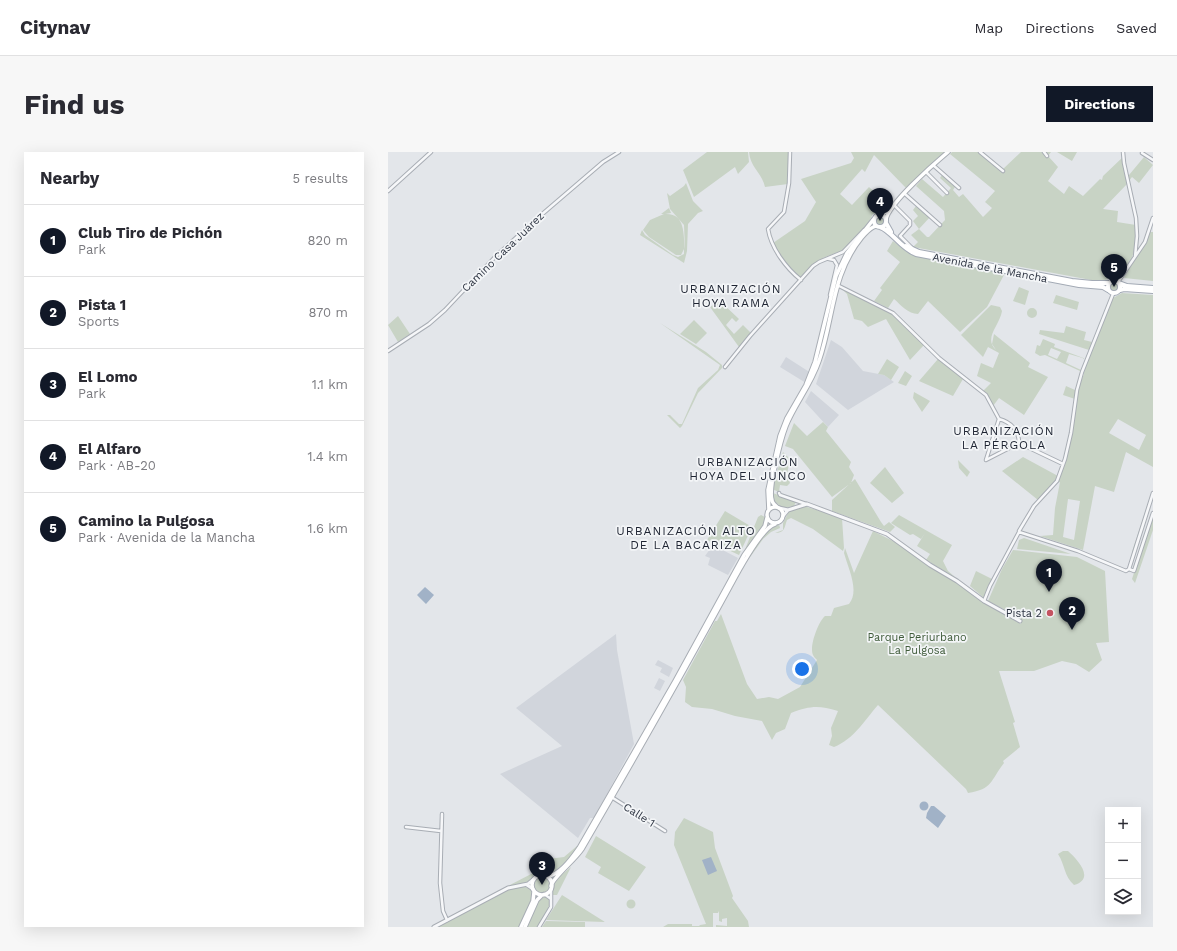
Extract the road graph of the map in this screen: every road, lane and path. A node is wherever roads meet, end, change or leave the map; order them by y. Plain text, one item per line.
1 (431, 152) edge
2 (619, 152) edge
3 (790, 152) edge
4 (948, 152) edge
5 (980, 152) edge
6 (1044, 152) edge
7 (1123, 153) edge
8 (1142, 153) edge
9 (1047, 156) dead end
10 (1153, 160) edge
11 (933, 165) junction
12 (1003, 171) dead end
13 (926, 172) junction
14 (959, 188) dead end
15 (388, 191) edge
16 (905, 194) junction
17 (947, 194) dead end
18 (894, 205) junction
19 (889, 211) junction
20 (880, 214) junction
21 (1153, 218) edge
22 (873, 220) junction
23 (940, 224) dead end
24 (887, 226) junction
25 (878, 227) junction
26 (866, 228) junction
27 (912, 248) dead end
28 (1135, 257) junction
29 (824, 260) junction
30 (801, 280) junction
31 (1109, 283) junction
32 (1118, 283) junction
33 (839, 286) dead end
34 (1153, 288) edge
35 (1108, 290) junction
36 (1120, 290) junction
37 (1153, 291) edge
38 (1113, 294) junction
39 (830, 300) junction
40 (388, 351) edge
41 (725, 367) dead end
42 (999, 419) junction
43 (1019, 443) junction
44 (1063, 464) junction
45 (780, 493) dead end
46 (1153, 493) edge
47 (798, 503) junction
48 (778, 508) junction
49 (769, 510) junction
50 (788, 510) junction
51 (1153, 513) edge
52 (783, 516) junction
53 (767, 518) junction
54 (775, 524) junction
55 (1019, 532) junction
56 (1129, 569) junction
57 (984, 601) junction
58 (1020, 621) dead end
59 (613, 798) dead end
60 (442, 814) dead end
61 (406, 827) dead end
62 (441, 831) junction
63 (665, 831) dead end
64 (545, 876) junction
65 (533, 880) junction
66 (523, 885) junction
67 (551, 887) junction
68 (533, 890) junction
69 (544, 895) junction
70 (552, 900) junction
71 (447, 920) junction
72 (434, 927) edge
73 (521, 927) edge
74 (525, 927) edge
75 (539, 927) edge

1 - 15 street
2 - 40 street, Camino Casa Juárez
3 - 30 street
4 - 11 main road
5 - 12 street
6 - 9 street
7 - 28 street
8 - 10 street
11 - 13 main road
11 - 14 street
13 - 16 main road
13 - 17 street
16 - 18 main road
16 - 23 street
18 - 19 main road
18 - 27 street
19 - 20 main road
19 - 24 main road
20 - 22 main road
20 - 24 main road
21 - 28 street
22 - 25 main road
22 - 26 main road
24 - 25 main road
24 - 31 main road, Avenida de la Mancha
24 - 35 main road, Avenida de la Mancha
25 - 48 main road
26 - 29 street
26 - 39 main road
28 - 32 street
29 - 30 street
29 - 39 street
30 - 41 street
31 - 32 main road
31 - 35 main road
32 - 34 main road
32 - 36 main road
33 - 42 street
35 - 38 main road
36 - 37 main road
36 - 38 main road
38 - 44 street
39 - 49 main road
42 - 43 street
42 - 43 street
43 - 44 street
44 - 55 street
45 - 47 street
46 - 56 street
47 - 50 street
47 - 57 street
48 - 49 main road
48 - 50 street
48 - 52 main road
49 - 53 main road
50 - 52 street
51 - 56 street
52 - 54 main road
53 - 54 main road
53 - 64 main road
54 - 67 main road
55 - 56 street
55 - 57 street
57 - 58 street
59 - 63 street, Calle 1
60 - 62 street
61 - 62 street
62 - 71 street
64 - 65 main road
64 - 67 main road
65 - 66 street
65 - 68 main road
66 - 68 street
66 - 71 street
67 - 69 main road
67 - 70 street
68 - 69 main road
68 - 73 main road
69 - 70 street
69 - 74 main road
70 - 75 street
71 - 72 street

